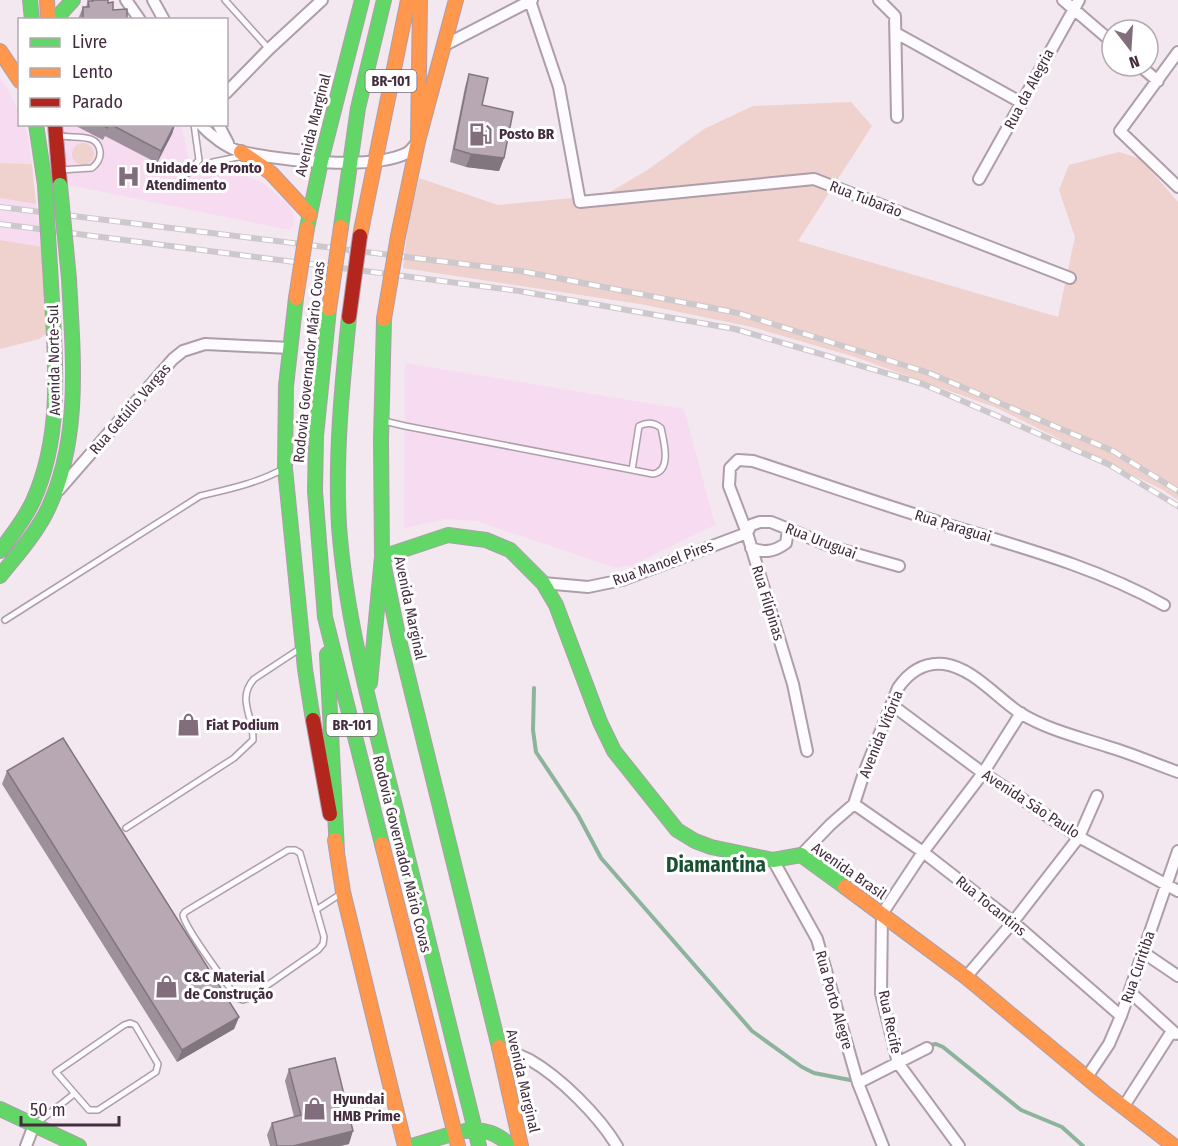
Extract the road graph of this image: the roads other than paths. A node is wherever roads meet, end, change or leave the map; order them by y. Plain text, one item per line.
1 (30, 0) edge
2 (47, 0) edge
3 (73, 0) edge
4 (126, 0) edge
5 (153, 0) edge
6 (225, 0) edge
7 (321, 0) edge
8 (362, 0) edge
9 (384, 0) edge
10 (408, 0) edge
11 (420, 0) edge
12 (456, 0) edge
13 (531, 0) edge
14 (879, 0) edge
15 (1063, 0) edge
16 (1076, 4) edge
17 (32, 18) edge
18 (48, 18) edge
19 (60, 18) edge
20 (139, 18) edge
21 (163, 18) edge
22 (1100, 29) edge
23 (896, 33) junction
24 (443, 46) junction
25 (269, 49) junction
26 (0, 51) edge
27 (1178, 52) edge
28 (0, 63) edge
29 (16, 75) edge
30 (1154, 78) edge
31 (1158, 81) junction
32 (228, 91) edge
33 (1022, 103) junction
34 (897, 117) dead end
35 (36, 126) edge
36 (194, 126) edge
37 (202, 126) edge
38 (220, 126) edge
39 (56, 129) edge
40 (418, 141) junction
41 (239, 151) junction
42 (321, 161) junction
43 (375, 161) junction
44 (350, 163) junction
45 (59, 178) junction
46 (979, 179) dead end
47 (1178, 187) edge
48 (308, 221) junction
49 (1070, 278) dead end
50 (290, 348) junction
51 (382, 420) junction
52 (738, 460) joint
53 (285, 468) junction
54 (632, 470) junction
55 (55, 495) junction
56 (788, 530) junction
57 (747, 533) junction
58 (751, 548) junction
59 (0, 551) edge
60 (382, 557) junction
61 (899, 566) dead end
62 (0, 576) edge
63 (543, 583) junction
64 (1164, 605) dead end
65 (325, 617) junction
66 (5, 620) dead end
67 (303, 647) junction
68 (368, 699) junction
69 (892, 705) junction
70 (1021, 713) junction
71 (807, 751) dead end
72 (1178, 772) edge
73 (983, 773) junction
74 (1097, 796) dead end
75 (854, 804) junction
76 (126, 828) dead end
77 (1079, 837) junction
78 (337, 851) junction
79 (1178, 851) edge
80 (923, 852) junction
81 (801, 855) junction
82 (773, 860) junction
83 (1167, 883) junction
84 (1178, 891) edge
85 (343, 892) junction
86 (316, 910) junction
87 (882, 914) junction
88 (1013, 922) junction
89 (1144, 953) junction
90 (1178, 976) edge
91 (966, 977) junction
92 (1130, 992) junction
93 (1121, 1016) junction
94 (1175, 1033) edge
95 (500, 1047) junction
96 (927, 1048) dead end
97 (898, 1063) junction
98 (1087, 1077) junction
99 (858, 1083) junction
100 (74, 1094) junction
101 (1124, 1106) junction
102 (0, 1109) edge
103 (34, 1125) junction
104 (475, 1129) junction
105 (457, 1139) edge
106 (26, 1146) edge
107 (79, 1146) edge
108 (405, 1146) edge
109 (412, 1146) edge
110 (479, 1146) edge
111 (511, 1146) edge
112 (521, 1146) edge
113 (617, 1146) edge
114 (883, 1146) edge
115 (959, 1146) edge
116 (1174, 1146) edge

1 - 17 main road
2 - 18 main road
3 - 19 main road
4 - 20 street
5 - 21 street
6 - 25 lane
7 - 25 street
8 - 42 main road, Avenida Marginal
9 - 44 main road, Rodovia Governador Mário Covas / BR-101
10 - 43 main road, Rodovia Governador Mário Covas / BR-101
11 - 40 main road
12 - 24 main road, Avenida Marginal
13 - 24 street
13 - 49 street, Rua Tubarão
14 - 23 street
15 - 16 street
16 - 22 street
16 - 33 street, Rua da Alegria
23 - 33 street
23 - 34 street
24 - 40 main road, Avenida Marginal
25 - 32 street
26 - 29 main road
27 - 31 street
28 - 29 main road
30 - 31 street
31 - 47 street
33 - 46 street, Rua da Alegria
35 - 59 main road, Avenida Norte-Sul, bridge
36 - 41 lane
37 - 41 street
38 - 41 street
39 - 45 main road, Avenida Norte-Sul
39 - 45 lane
40 - 43 street
40 - 51 main road, Avenida Marginal, bridge
41 - 42 street
41 - 48 main road
42 - 44 street
42 - 48 main road, Avenida Marginal
43 - 44 street
43 - 68 main road, Rodovia Governador Mário Covas / BR-101, bridge
44 - 65 main road, Rodovia Governador Mário Covas / BR-101, bridge
45 - 55 main road, Avenida Norte-Sul, bridge
48 - 50 main road, Avenida Marginal, bridge
50 - 53 main road, Avenida Marginal
50 - 55 street, Rua Getúlio Vargas
51 - 54 lane
51 - 60 main road, Avenida Marginal
52 - 57 street, Rua Filipinas
52 - 64 street, Rua Paraguai
53 - 66 lane
53 - 67 main road, Avenida Marginal
54 - 54 lane
55 - 62 main road, Avenida Norte-Sul
56 - 57 street, Rua Uruguai
56 - 58 street
56 - 61 street, Rua Uruguai
57 - 58 street, Rua Filipinas
57 - 63 street, Rua Manoel Pires
58 - 71 street, Rua Filipinas
60 - 63 main road, Avenida Brasil
60 - 68 main road
60 - 95 main road, Avenida Marginal
63 - 82 main road, Avenida Brasil
65 - 78 main road
65 - 105 main road, Rodovia Governador Mário Covas / BR-101
67 - 76 lane
67 - 78 main road, Avenida Marginal
68 - 104 main road, Rodovia Governador Mário Covas / BR-101
69 - 70 street, Avenida Vitória
69 - 73 street, Avenida São Paulo
69 - 75 street, Avenida Vitória
70 - 72 street, Avenida Vitória
70 - 73 street
73 - 77 street, Avenida São Paulo
73 - 80 street
74 - 77 street
75 - 80 street, Rua Tocantins
75 - 81 street
77 - 83 street, Avenida São Paulo
77 - 88 street
78 - 85 main road, Avenida Marginal
79 - 83 street, Rua Curitiba
80 - 87 street
80 - 88 street, Rua Tocantins
81 - 82 main road, Avenida Brasil
81 - 87 main road, Avenida Brasil
82 - 99 street, Rua Porto Alegre
83 - 84 street, Avenida São Paulo
83 - 89 street, Rua Curitiba
85 - 86 lane
85 - 108 main road, Avenida Marginal
86 - 86 lane
87 - 91 main road, Avenida Brasil
87 - 97 street, Rua Recife
88 - 91 street
88 - 93 street, Rua Tocantins
89 - 90 street
89 - 92 street, Rua Curitiba
91 - 98 main road, Avenida Brasil
92 - 93 street, Rua Curitiba
92 - 94 street
93 - 98 street, Rua Curitiba
94 - 101 street
95 - 112 main road, Avenida Marginal
95 - 113 street
96 - 97 street
97 - 99 street
97 - 115 street, Rua Recife
98 - 101 main road, Avenida Brasil
99 - 114 street, Rua Porto Alegre
100 - 100 lane
100 - 103 lane
101 - 116 main road, Avenida Brasil
102 - 103 main road
103 - 106 street
103 - 107 main road
104 - 105 main road
104 - 110 main road, Rodovia Governador Mário Covas / BR-101
104 - 111 main road
105 - 109 main road

